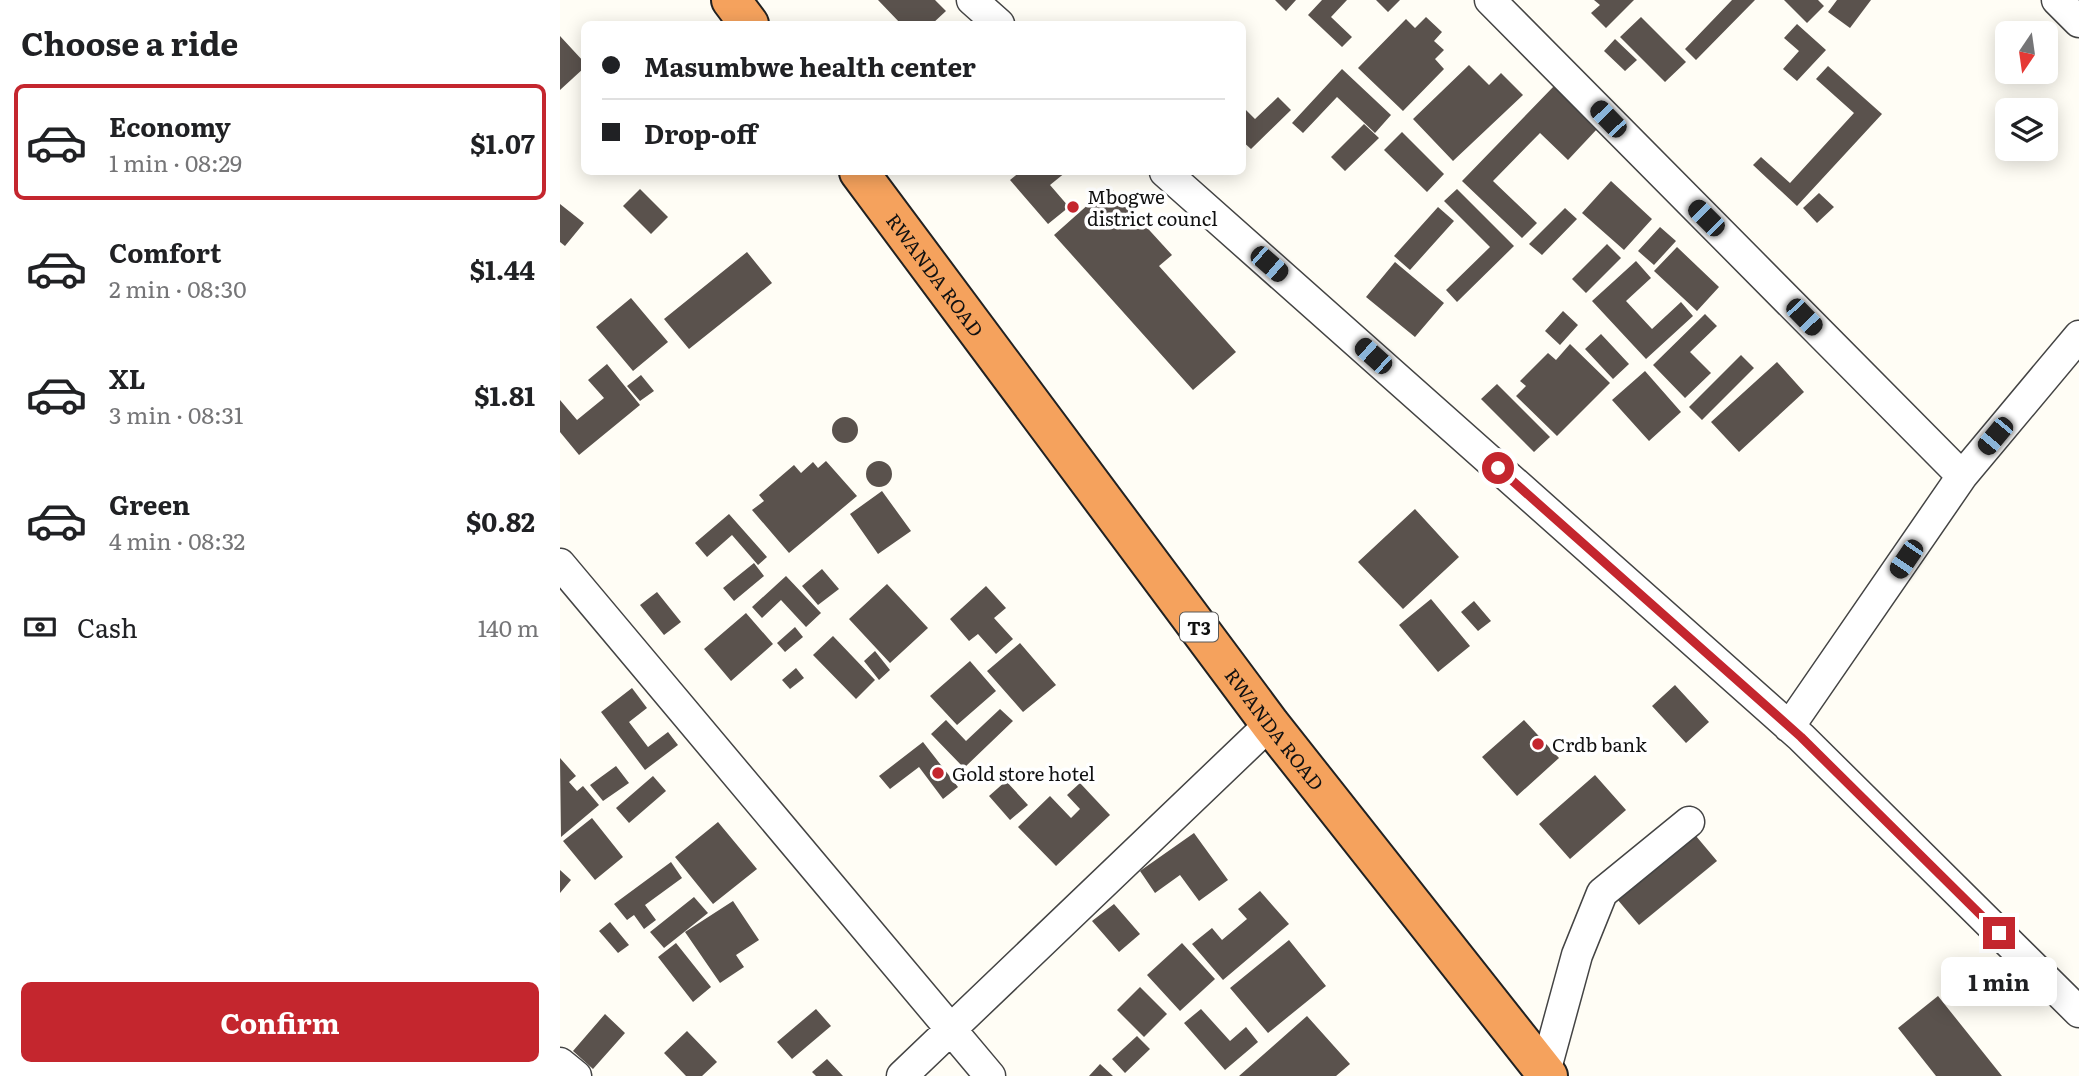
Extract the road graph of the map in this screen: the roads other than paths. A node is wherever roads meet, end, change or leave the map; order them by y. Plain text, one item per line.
1 (972, 0) edge
2 (1490, 0) edge
3 (2057, 0) edge
4 (996, 21) edge
5 (2079, 22) edge
6 (861, 175) edge
7 (1168, 175) edge
8 (2079, 335) edge
9 (1962, 476) junction
10 (560, 564) edge
11 (1270, 723) junction
12 (1789, 727) junction
13 (1689, 822) dead end
14 (2079, 1012) edge
15 (952, 1029) junction
16 (560, 1063) edge
17 (1547, 1074) edge
18 (576, 1076) edge
19 (902, 1076) edge
20 (990, 1076) edge

1 - 4 street
2 - 9 street
3 - 5 street
6 - 11 highway, RWANDA ROAD / T3
7 - 12 street
8 - 9 street
9 - 12 street
10 - 15 street
11 - 15 street
11 - 17 highway, RWANDA ROAD / T3
12 - 14 street
13 - 17 street
15 - 19 street
15 - 20 street
16 - 18 street

